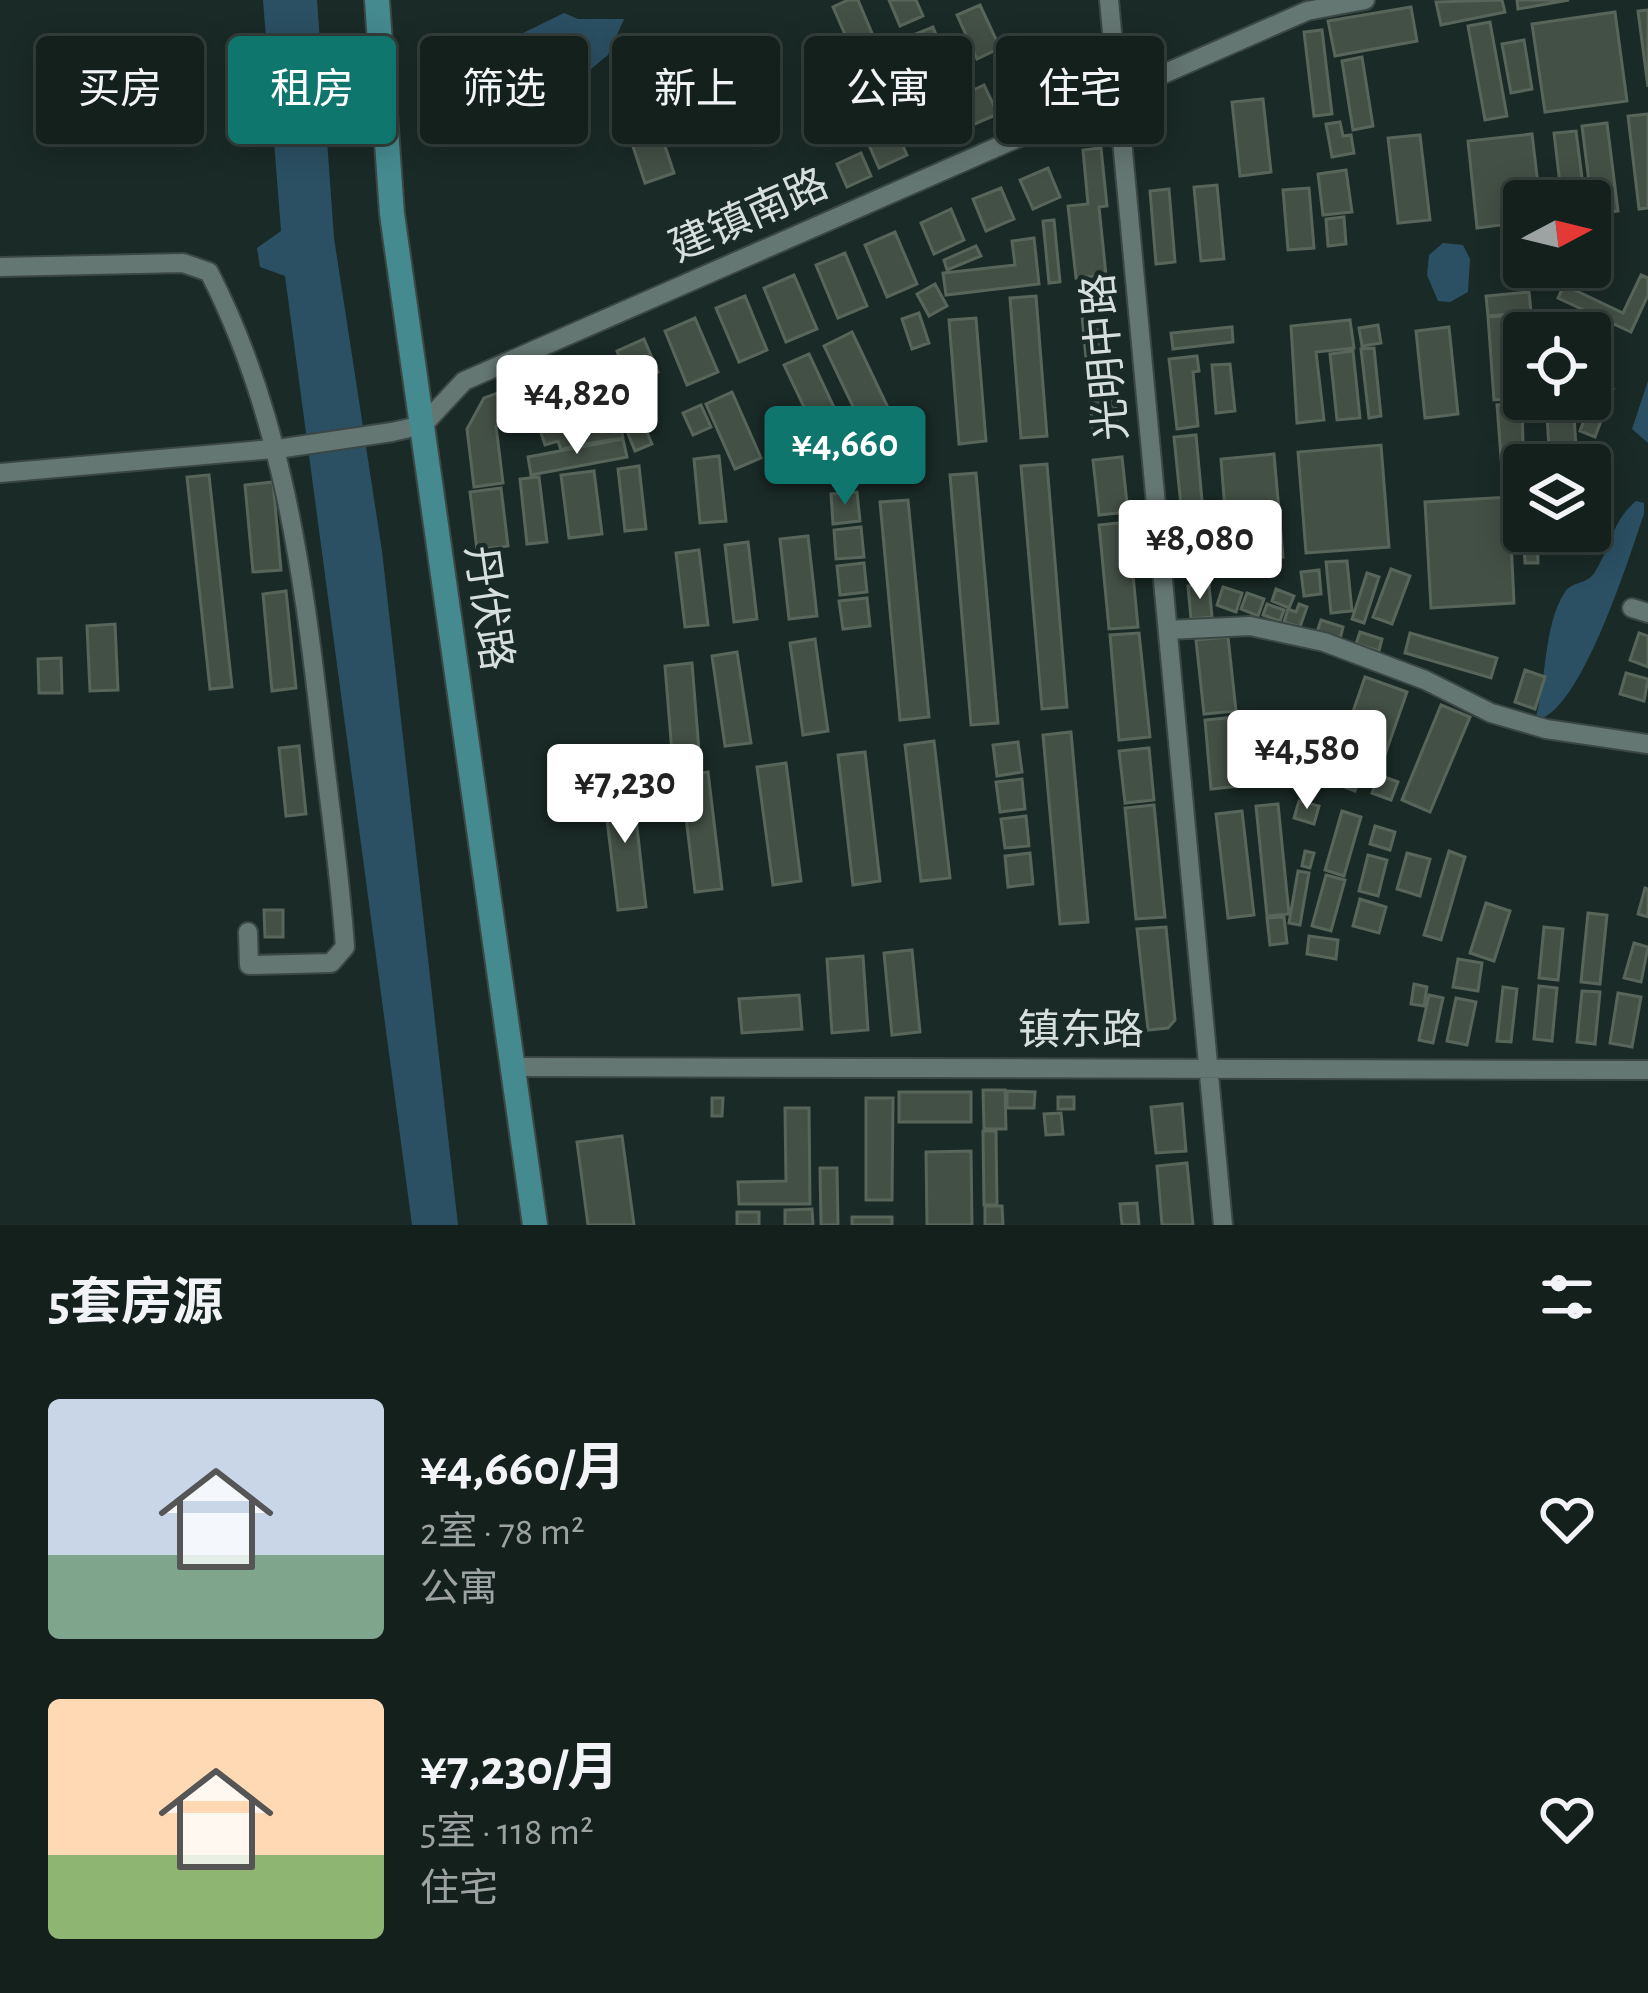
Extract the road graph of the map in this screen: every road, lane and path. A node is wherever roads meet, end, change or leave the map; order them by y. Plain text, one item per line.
1 (377, 0) edge
2 (1109, 0) edge
3 (1365, 0) edge
4 (1112, 36) edge
5 (1164, 72) edge
6 (1000, 144) edge
7 (1122, 144) edge
8 (0, 267) edge
9 (423, 425) junction
10 (282, 448) junction
11 (0, 473) edge
12 (1168, 630) junction
13 (1648, 744) edge
14 (248, 932) dead end
15 (1208, 1066) junction
16 (514, 1067) junction
17 (1648, 1070) edge
18 (535, 1225) edge
19 (1223, 1225) edge

1 - 9 main road, 丹伏路
2 - 4 street, 光明中路
3 - 5 street, 建镇南路
6 - 9 street, 建镇南路
7 - 12 street, 光明中路
8 - 10 street
9 - 10 street
9 - 16 main road, 丹伏路
10 - 11 street
10 - 14 street
12 - 13 street
12 - 15 street, 光明中路
15 - 16 street, 镇东路
15 - 17 street, 镇东路
15 - 19 street, 光明中路
16 - 18 main road, 丹伏路

